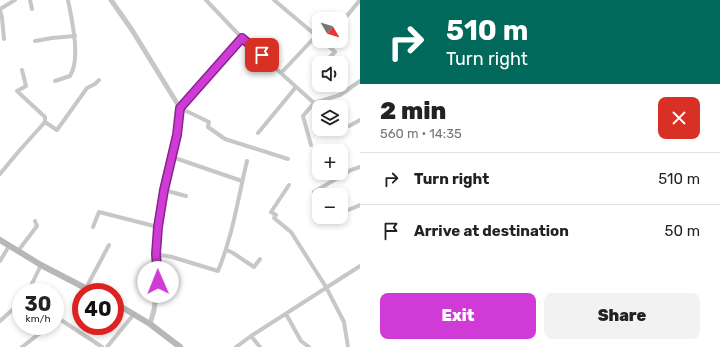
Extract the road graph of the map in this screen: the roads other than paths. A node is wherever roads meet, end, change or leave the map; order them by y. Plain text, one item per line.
1 (15, 0) edge
2 (30, 0) edge
3 (68, 0) edge
4 (111, 0) edge
5 (206, 0) edge
6 (274, 0) edge
7 (360, 0) edge
8 (32, 9) dead end
9 (0, 10) edge
10 (348, 14) edge
11 (312, 33) edge
12 (75, 36) junction
13 (242, 38) junction
14 (4, 39) dead end
15 (35, 41) dead end
16 (312, 42) edge
17 (331, 48) edge
18 (331, 56) edge
19 (22, 70) dead end
20 (281, 73) junction
21 (99, 80) dead end
22 (55, 81) dead end
23 (360, 82) edge
24 (296, 87) junction
25 (324, 100) edge
26 (312, 101) edge
27 (312, 105) edge
28 (180, 108) junction
29 (360, 120) edge
30 (46, 122) junction
31 (349, 126) dead end
32 (258, 133) dead end
33 (311, 145) dead end
34 (172, 157) junction
35 (288, 159) dead end
36 (247, 161) dead end
37 (360, 167) edge
38 (0, 174) edge
39 (242, 181) junction
40 (289, 185) dead end
41 (321, 188) edge
42 (164, 190) junction
43 (186, 196) dead end
44 (360, 205) edge
45 (348, 210) edge
46 (35, 220) dead end
47 (92, 226) dead end
48 (158, 227) junction
49 (0, 240) edge
50 (109, 245) dead end
51 (9, 246) junction
52 (227, 250) junction
53 (18, 251) junction
54 (156, 254) junction
55 (260, 259) dead end
56 (0, 261) edge
57 (41, 266) junction
58 (360, 266) edge
59 (32, 283) edge
60 (76, 283) edge
61 (89, 283) edge
62 (326, 287) junction
63 (124, 308) edge
64 (12, 310) edge
65 (134, 314) junction
66 (286, 314) junction
67 (0, 321) edge
68 (64, 322) edge
69 (150, 324) junction
70 (38, 335) edge
71 (251, 336) junction
72 (22, 347) edge
73 (102, 347) edge
74 (107, 347) edge
75 (180, 347) edge
76 (236, 347) edge
77 (260, 347) edge
78 (309, 347) edge
79 (348, 347) edge

1 - 9 street
2 - 8 street
3 - 12 street
4 - 28 street
5 - 13 street
6 - 11 street
7 - 10 street
9 - 14 street
12 - 15 street
12 - 22 street
13 - 20 street
13 - 28 street
16 - 20 street
17 - 18 street
19 - 30 street
20 - 24 street
21 - 30 street
23 - 25 street
24 - 26 street
24 - 32 street
27 - 33 street
28 - 34 street
28 - 35 street
29 - 31 street
30 - 38 street
34 - 39 street
34 - 42 street
36 - 39 street
37 - 41 street
39 - 52 street
40 - 62 street
42 - 43 street
42 - 48 street
44 - 45 street
46 - 53 street
47 - 48 street
48 - 54 street
49 - 51 main road
50 - 61 street
51 - 53 main road
51 - 56 street
52 - 54 street
52 - 55 street
53 - 57 main road
54 - 69 street
57 - 59 street
57 - 60 main road
58 - 62 street
62 - 66 street
62 - 79 street
63 - 65 main road
64 - 67 street
65 - 69 main road
65 - 74 street
66 - 71 street
66 - 78 street
68 - 73 street
69 - 75 main road
70 - 72 street
71 - 76 street
71 - 77 street

